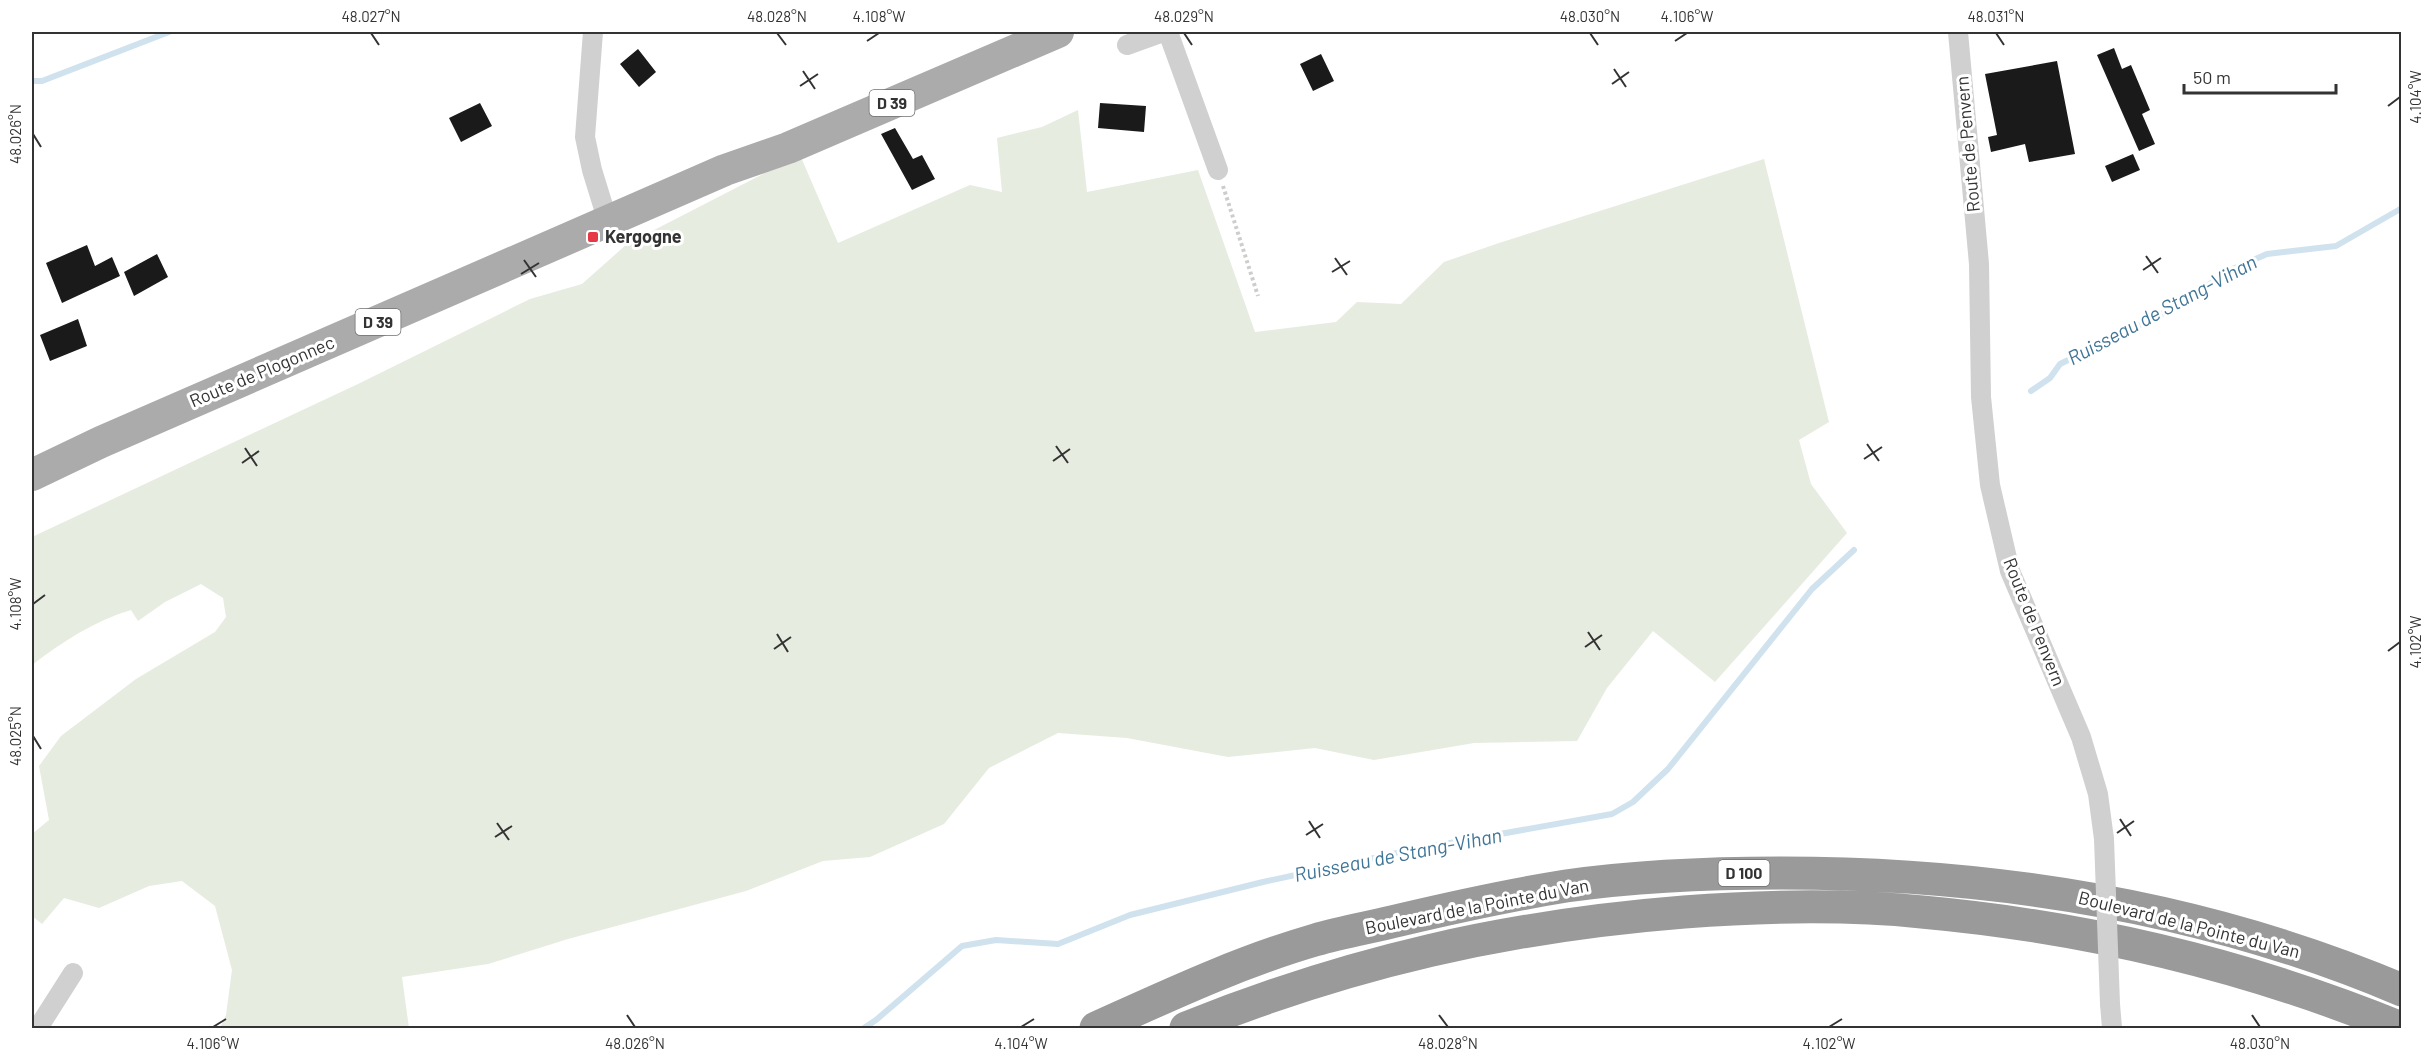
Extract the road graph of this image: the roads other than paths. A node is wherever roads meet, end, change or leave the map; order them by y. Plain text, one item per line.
1 (593, 32) edge
2 (1009, 32) edge
3 (1058, 32) edge
4 (1162, 32) edge
5 (1168, 32) edge
6 (1958, 32) edge
7 (1127, 45) dead end
8 (725, 170) junction
9 (1218, 170) road end
10 (608, 222) junction
11 (32, 475) edge
12 (73, 972) dead end
13 (2402, 990) edge
14 (38, 1029) edge
15 (1096, 1029) edge
16 (1186, 1029) edge
17 (2112, 1029) edge
18 (2402, 1029) edge

1 - 10 street
2 - 8 main road, Route de Plogonnec / D 39
3 - 8 main road, Route de Plogonnec / D 39
4 - 7 street
5 - 9 street
6 - 17 street, Route de Penvern, bridge
8 - 10 main road, Route de Plogonnec / D 39
10 - 11 main road, Route de Plogonnec / D 39
12 - 14 street
13 - 15 highway, Boulevard de la Pointe du Van / D 100
16 - 18 highway, Boulevard de la Pointe du Van / D 100

